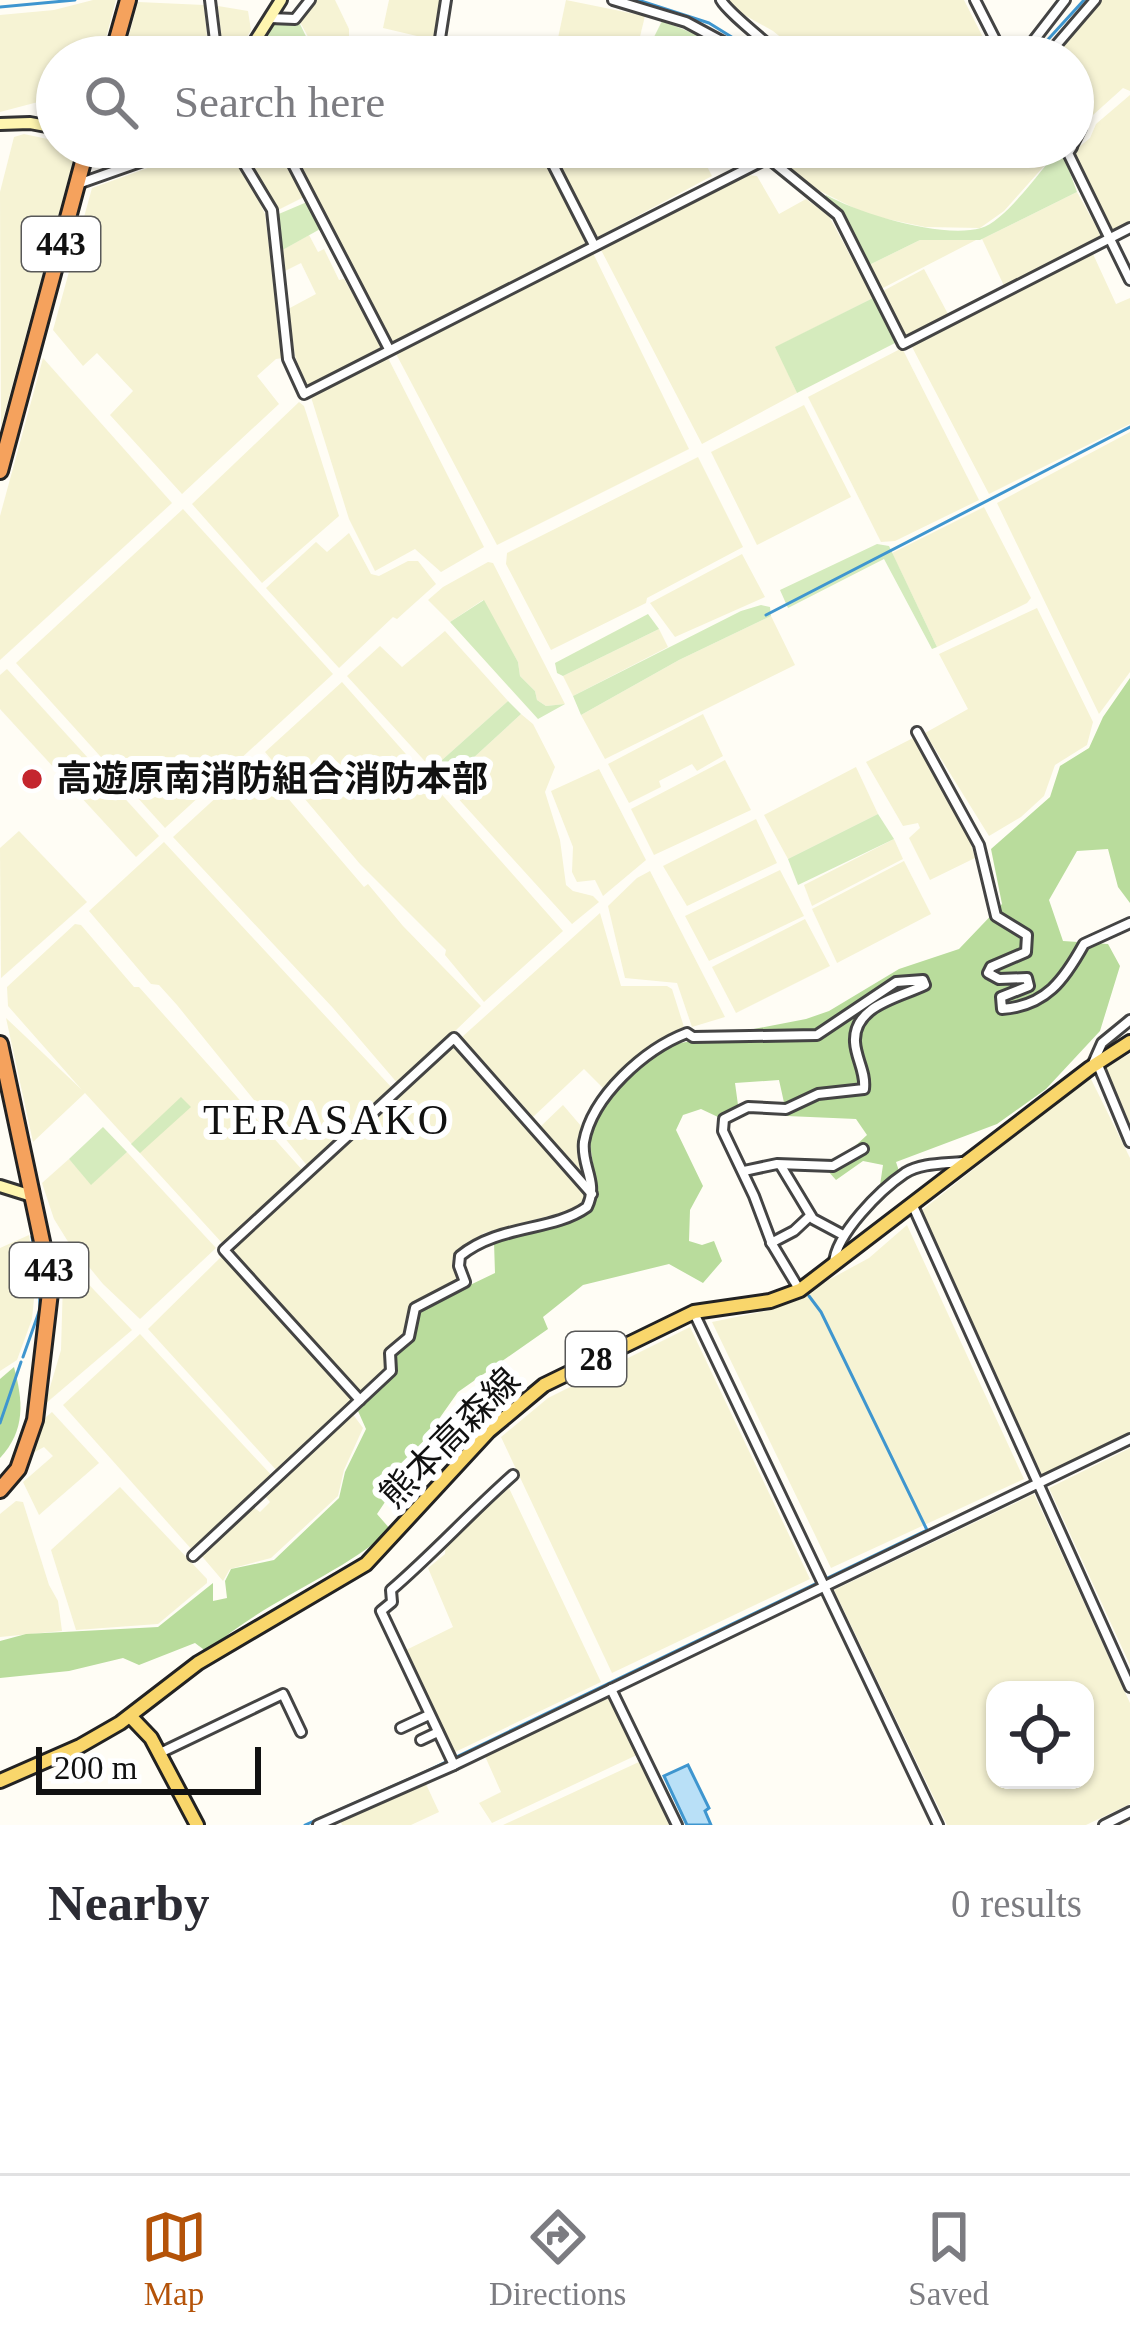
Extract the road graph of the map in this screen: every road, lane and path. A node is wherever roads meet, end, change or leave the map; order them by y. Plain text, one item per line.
1 (128, 0) edge
2 (210, 0) edge
3 (280, 0) edge
4 (310, 0) edge
5 (446, 0) edge
6 (613, 0) edge
7 (721, 0) edge
8 (975, 0) edge
9 (1065, 0) edge
10 (1095, 0) edge
11 (271, 18) junction
12 (118, 36) edge
13 (214, 36) edge
14 (259, 36) edge
15 (440, 36) edge
16 (712, 36) edge
17 (761, 36) edge
18 (993, 36) edge
19 (1037, 36) edge
20 (1064, 36) edge
21 (0, 124) edge
22 (36, 124) edge
23 (81, 168) edge
24 (125, 168) edge
25 (247, 168) edge
26 (295, 168) edge
27 (555, 168) edge
28 (748, 168) edge
29 (780, 168) edge
30 (1075, 168) edge
31 (77, 185) junction
32 (1130, 228) edge
33 (1109, 239) junction
34 (594, 245) junction
35 (1130, 280) edge
36 (388, 349) junction
37 (0, 471) edge
38 (917, 732) dead end
39 (1130, 923) edge
40 (1130, 1020) edge
41 (1130, 1042) edge
42 (0, 1044) edge
43 (1094, 1065) junction
44 (1130, 1142) edge
45 (862, 1149) dead end
46 (972, 1160) junction
47 (780, 1164) junction
48 (26, 1167) junction
49 (744, 1171) junction
50 (0, 1186) edge
51 (32, 1196) junction
52 (593, 1196) junction
53 (913, 1206) junction
54 (810, 1216) junction
55 (843, 1235) junction
56 (771, 1243) junction
57 (834, 1265) junction
58 (800, 1290) junction
59 (694, 1312) junction
60 (360, 1400) junction
61 (1130, 1439) edge
62 (513, 1475) dead end
63 (1038, 1483) junction
64 (0, 1490) edge
65 (194, 1556) dead end
66 (822, 1586) junction
67 (1130, 1687) edge
68 (611, 1689) junction
69 (429, 1715) junction
70 (130, 1716) junction
71 (401, 1728) dead end
72 (301, 1732) dead end
73 (438, 1732) junction
74 (421, 1741) dead end
75 (160, 1754) junction
76 (454, 1765) junction
77 (0, 1781) edge
78 (1130, 1812) edge
79 (197, 1825) edge
80 (319, 1825) edge
81 (677, 1825) edge
82 (938, 1825) edge
83 (1104, 1825) edge

1 - 12 highway
2 - 13 street
3 - 11 street
4 - 11 street
5 - 15 street
6 - 16 street
7 - 17 street
8 - 18 street
9 - 19 street
10 - 20 street
11 - 14 street
21 - 22 street
23 - 31 highway, 443
24 - 31 street
25 - 36 street
26 - 36 street
27 - 34 street
28 - 34 street
29 - 33 street
30 - 33 street
31 - 37 highway, 443
32 - 33 street
33 - 35 street
34 - 36 street
38 - 39 street
40 - 43 street
41 - 43 main road, 熊本高森線 / 28
42 - 48 highway, 443
43 - 44 street
43 - 46 main road, 熊本高森線 / 28
45 - 47 street
46 - 53 main road, 熊本高森線 / 28
46 - 55 street
47 - 49 street
47 - 54 street
48 - 50 street
48 - 51 highway, 443
49 - 52 street
49 - 56 street
50 - 51 street
51 - 64 highway, 443
52 - 60 street
52 - 60 street
53 - 57 main road, 熊本高森線 / 28
53 - 63 street
54 - 55 street
54 - 56 street
55 - 57 street
56 - 58 street
57 - 58 main road, 熊本高森線 / 28
58 - 59 main road, 熊本高森線 / 28
59 - 66 street
59 - 70 main road, 熊本高森線 / 28
60 - 65 street
61 - 63 street
62 - 69 street
63 - 66 street
63 - 67 street
66 - 68 street
66 - 82 street
68 - 76 street
68 - 81 street
69 - 71 street
69 - 73 street
70 - 75 main road
70 - 77 main road, 熊本高森線 / 28
72 - 75 street
73 - 74 street
73 - 76 street
75 - 79 main road
76 - 80 street
78 - 83 street

